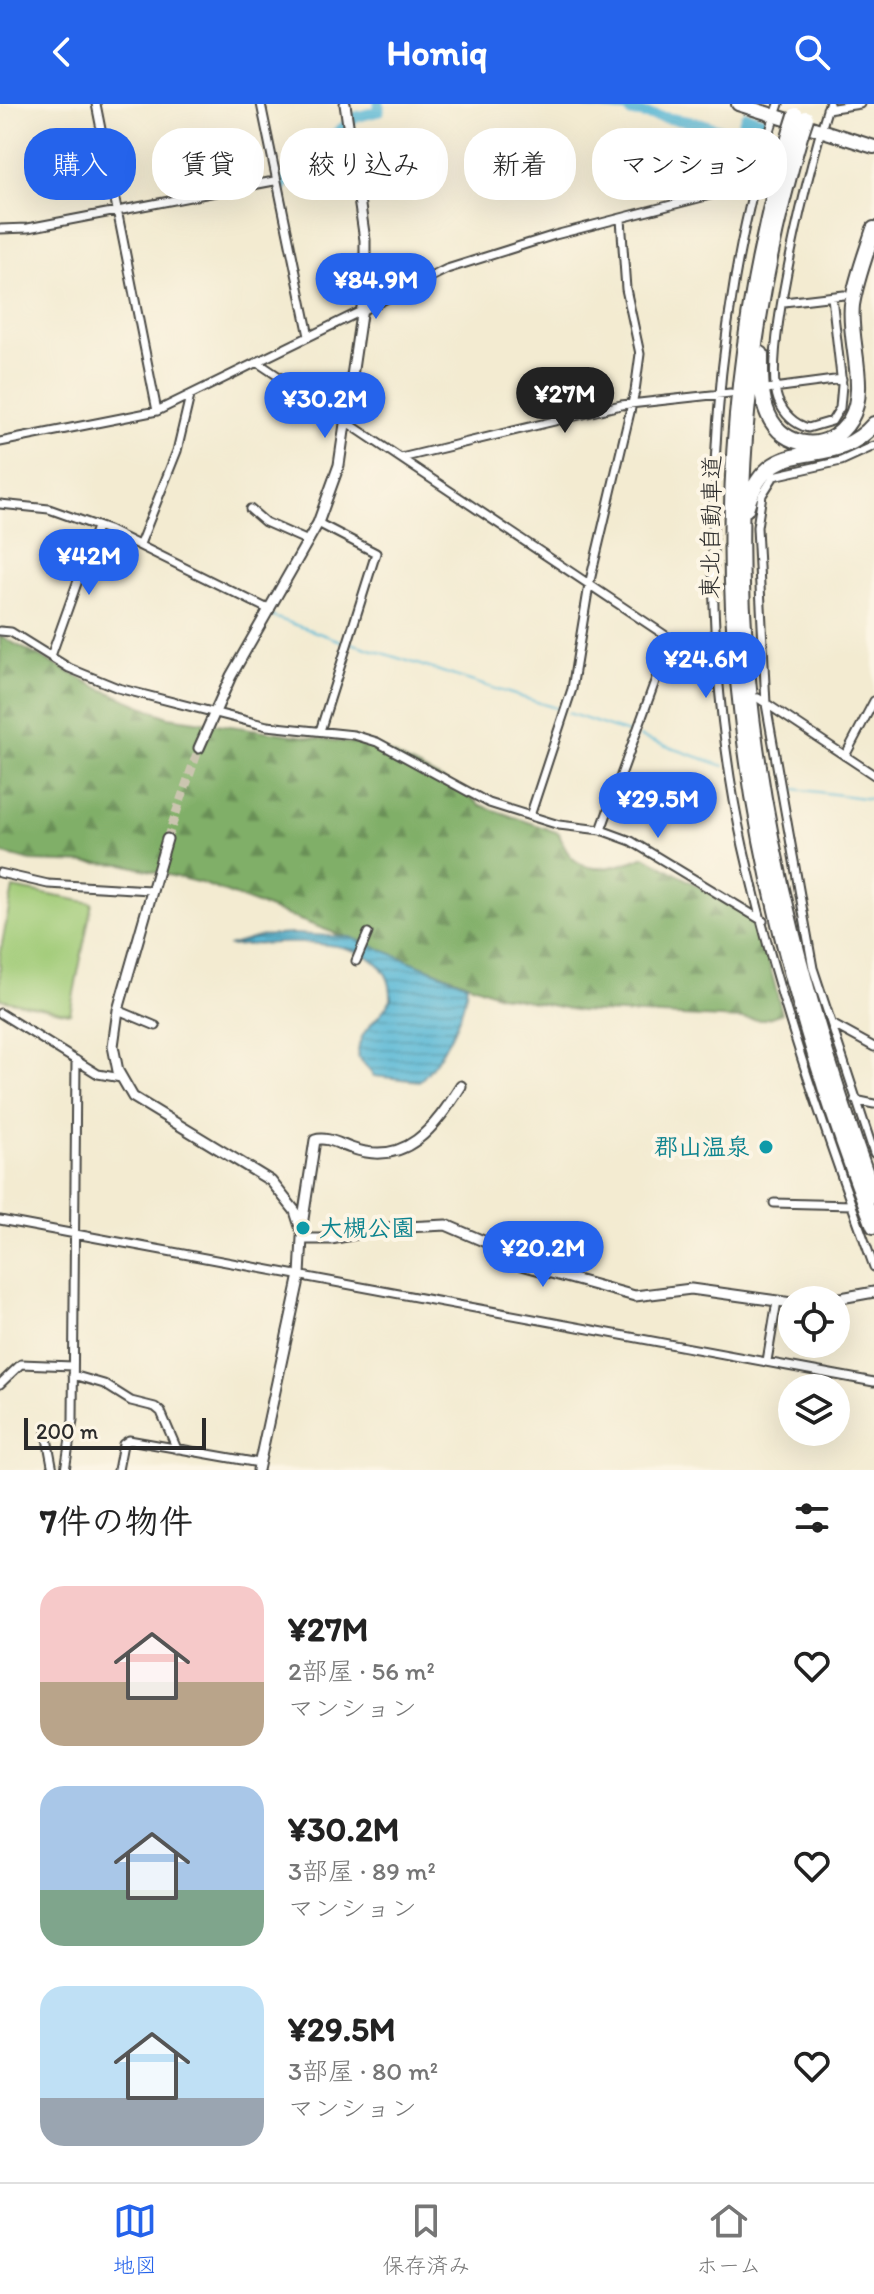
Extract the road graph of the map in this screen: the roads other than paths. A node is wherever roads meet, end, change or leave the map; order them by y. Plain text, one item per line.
1 (96, 104) edge
2 (261, 104) edge
3 (345, 104) edge
4 (738, 104) edge
5 (779, 104) edge
6 (860, 104) edge
7 (828, 107) edge
8 (758, 108) edge
9 (803, 110) edge
10 (774, 117) junction
11 (771, 128) edge
12 (820, 131) junction
13 (796, 132) junction
14 (874, 147) edge
15 (274, 181) junction
16 (693, 200) edge
17 (750, 200) edge
18 (119, 211) junction
19 (621, 219) junction
20 (0, 229) edge
21 (874, 229) edge
22 (844, 295) dead end
23 (832, 297) junction
24 (784, 302) junction
25 (362, 310) junction
26 (759, 314) junction
27 (309, 336) junction
28 (257, 362) junction
29 (842, 379) junction
30 (771, 388) junction
31 (726, 394) junction
32 (190, 396) junction
33 (632, 404) junction
34 (157, 411) junction
35 (344, 423) junction
36 (874, 424) edge
37 (814, 428) junction
38 (816, 440) dead end
39 (0, 442) edge
40 (874, 446) edge
41 (401, 458) junction
42 (0, 504) edge
43 (250, 509) dead end
44 (318, 523) junction
45 (97, 527) junction
46 (740, 533) junction
47 (308, 541) junction
48 (140, 544) junction
49 (589, 585) junction
50 (270, 610) junction
51 (0, 631) edge
52 (670, 640) junction
53 (51, 656) junction
54 (719, 671) junction
55 (729, 678) dead end
56 (758, 698) dead end
57 (874, 701) edge
58 (766, 704) junction
59 (213, 711) junction
60 (320, 731) junction
61 (199, 748) tunnel mouth
62 (845, 756) junction
63 (874, 775) edge
64 (530, 816) junction
65 (601, 830) junction
66 (167, 839) tunnel mouth
67 (0, 873) edge
68 (150, 890) junction
69 (763, 921) junction
70 (368, 933) dead end
71 (356, 961) dead end
72 (118, 1010) junction
73 (0, 1013) edge
74 (828, 1020) junction
75 (156, 1026) dead end
76 (874, 1047) edge
77 (76, 1060) junction
78 (121, 1078) junction
79 (461, 1086) dead end
80 (855, 1100) junction
81 (874, 1104) edge
82 (874, 1153) edge
83 (874, 1196) edge
84 (774, 1203) dead end
85 (852, 1205) junction
86 (0, 1220) edge
87 (874, 1226) edge
88 (77, 1234) junction
89 (304, 1239) junction
90 (874, 1267) edge
91 (300, 1275) junction
92 (874, 1292) edge
93 (850, 1296) edge
94 (777, 1301) joint
95 (767, 1361) junction
96 (73, 1366) junction
97 (73, 1375) junction
98 (874, 1382) edge
99 (0, 1384) edge
100 (46, 1433) dead end
101 (177, 1449) junction
102 (258, 1466) edge
103 (53, 1470) edge
104 (65, 1470) edge
105 (118, 1470) edge

1 - 18 street
2 - 15 street
3 - 25 street
4 - 8 main road
5 - 10 street
6 - 7 street
7 - 12 street
8 - 10 main road
9 - 13 highway, 東北自動車道, bridge
10 - 11 street
10 - 12 main road
12 - 14 main road
12 - 24 street
13 - 26 highway, 東北自動車道
13 - 87 highway, 東北自動車道
15 - 18 street
15 - 27 street
16 - 19 street
17 - 31 street
18 - 20 street
18 - 34 street
19 - 25 street
19 - 33 street
21 - 26 highway
22 - 23 street
23 - 24 street
23 - 29 street
24 - 30 street
25 - 27 street
25 - 35 street
26 - 46 highway, 東北自動車道
27 - 28 street
28 - 32 street
28 - 35 street
29 - 30 street
29 - 37 street
30 - 37 street
31 - 33 street
31 - 54 street
32 - 34 street
32 - 48 street
33 - 41 street
33 - 49 street
34 - 39 street
35 - 41 street
35 - 44 street
36 - 46 highway
37 - 38 street
40 - 58 street
41 - 49 street
42 - 45 street
43 - 47 street
44 - 47 street
44 - 60 street
45 - 48 street
45 - 53 street
46 - 83 highway, 東北自動車道
47 - 50 street
48 - 50 street
49 - 52 street
49 - 64 street
50 - 59 street
51 - 53 street
52 - 54 street
52 - 65 street
53 - 59 street
54 - 55 street
54 - 69 street
56 - 58 street
57 - 62 street
58 - 62 street
58 - 74 street
59 - 60 street
59 - 61 street
60 - 64 street
62 - 63 street
64 - 65 street
65 - 69 street
66 - 68 street
67 - 68 street
68 - 72 street
69 - 85 street
70 - 71 street
72 - 75 street
72 - 78 street
73 - 77 street
74 - 76 street
74 - 80 street
77 - 78 street
77 - 88 street
78 - 89 street
79 - 89 street
80 - 81 street
80 - 82 street
84 - 85 street
85 - 90 street
86 - 88 street
88 - 91 street
88 - 96 street
89 - 91 street
89 - 94 street
91 - 95 street
91 - 102 street
92 - 93 street
94 - 95 street
95 - 98 street
96 - 97 street
96 - 99 street
97 - 101 street
97 - 104 street
100 - 103 street
101 - 102 street
101 - 105 street

